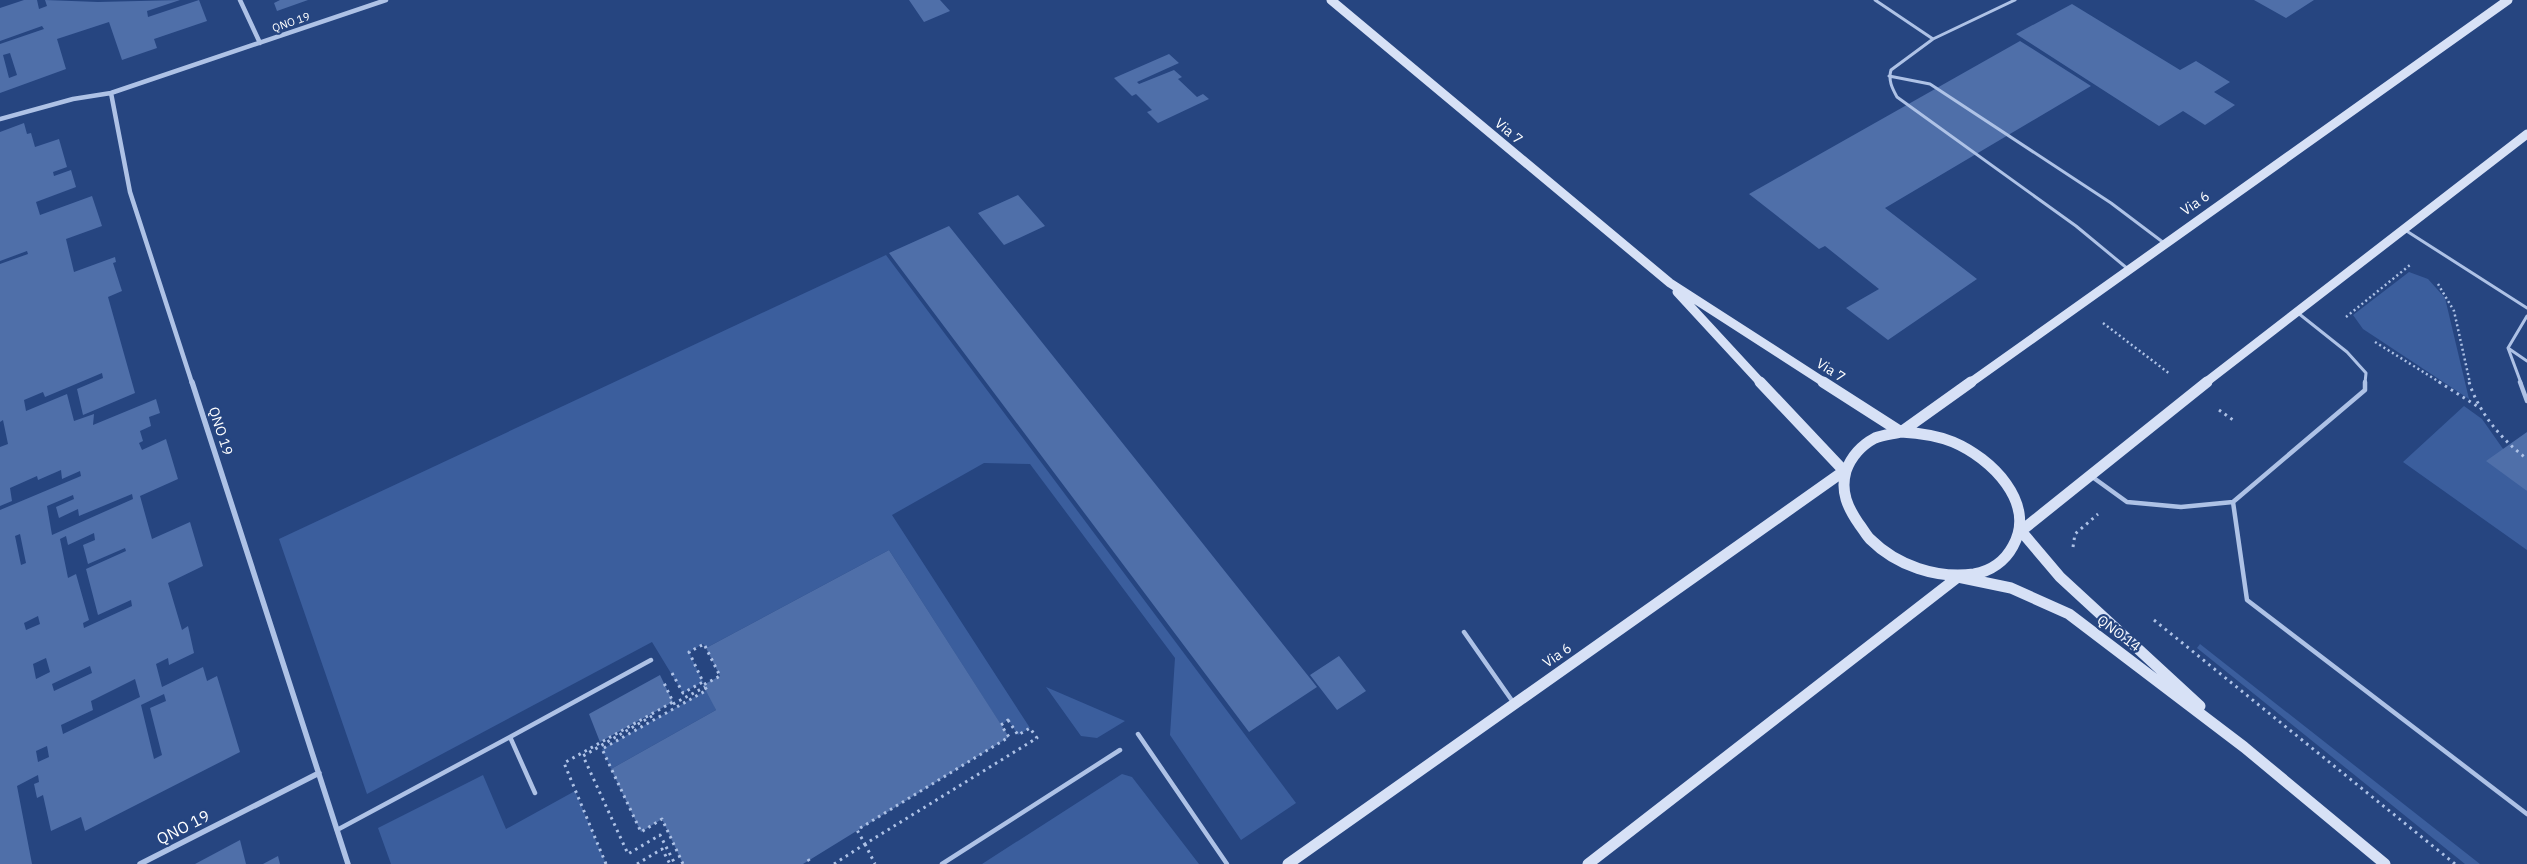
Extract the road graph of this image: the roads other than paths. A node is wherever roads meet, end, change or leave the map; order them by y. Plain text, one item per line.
1 (240, 0) edge
2 (386, 0) edge
3 (1331, 0) edge
4 (1875, 0) edge
5 (2015, 0) edge
6 (2508, 0) edge
7 (1933, 38) junction
8 (260, 43) junction
9 (1889, 76) junction
10 (111, 93) junction
11 (0, 119) edge
12 (2527, 134) edge
13 (2405, 230) junction
14 (2165, 243) junction
15 (2129, 269) junction
16 (1670, 283) junction
17 (2527, 308) edge
18 (2298, 313) junction
19 (2527, 316) edge
20 (2508, 348) junction
21 (2527, 361) edge
22 (2527, 401) edge
23 (1901, 432) junction
24 (1844, 472) junction
25 (2089, 475) junction
26 (2233, 502) junction
27 (2021, 531) junction
28 (1958, 577) junction
29 (1464, 632) dead end
30 (651, 660) dead end
31 (1514, 704) junction
32 (1138, 734) dead end
33 (510, 737) junction
34 (2244, 747) junction
35 (1120, 750) dead end
36 (319, 773) junction
37 (534, 793) dead end
38 (2527, 814) edge
39 (337, 830) junction
40 (1593, 863) edge
41 (140, 864) edge
42 (348, 864) edge
43 (942, 864) edge
44 (1227, 864) edge
45 (1288, 864) edge
46 (2385, 864) edge

1 - 8 street, QNO 19
2 - 8 street, QNO 19
3 - 16 main road, Via 7
4 - 7 lane
5 - 7 lane
6 - 14 main road, Via 6
7 - 9 lane
8 - 10 street, QNO 19
9 - 14 lane
9 - 15 lane
10 - 11 street, QNO 19
10 - 36 street, QNO 19
12 - 13 main road
13 - 17 lane
13 - 18 main road
14 - 15 main road, Via 6
15 - 23 main road, Via 6
16 - 23 main road, Via 7
16 - 24 main road, Via 7
18 - 25 main road
18 - 26 lane
19 - 20 lane
20 - 21 lane
20 - 22 lane
23 - 24 main road
23 - 27 main road
24 - 28 main road
24 - 31 main road, Via 6
25 - 26 lane
25 - 27 main road
26 - 38 lane
27 - 28 main road
27 - 34 main road, QNO 14
28 - 34 main road, QNO 14
28 - 40 main road
29 - 31 lane
30 - 33 lane
31 - 45 main road, Via 6
32 - 44 lane
33 - 37 lane
33 - 39 lane
34 - 46 main road, QNO 14
35 - 43 lane
36 - 39 street, QNO 19
36 - 41 street, QNO 19
39 - 42 street, QNO 19

